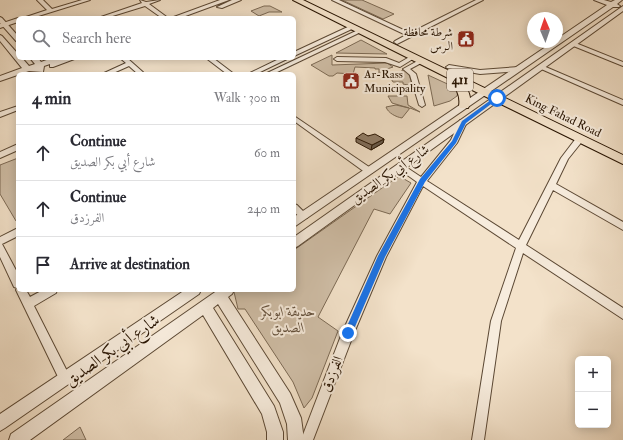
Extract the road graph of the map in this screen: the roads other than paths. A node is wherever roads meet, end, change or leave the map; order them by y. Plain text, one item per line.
1 (40, 0) edge
2 (87, 0) edge
3 (140, 0) edge
4 (157, 0) edge
5 (226, 0) edge
6 (238, 0) edge
7 (296, 0) edge
8 (311, 0) edge
9 (335, 0) edge
10 (480, 0) edge
11 (597, 0) edge
12 (616, 2) edge
13 (145, 4) junction
14 (623, 8) edge
15 (51, 11) junction
16 (33, 16) edge
17 (107, 16) edge
18 (162, 16) edge
19 (180, 16) edge
20 (193, 16) edge
21 (16, 20) edge
22 (2, 23) edge
23 (356, 29) junction
24 (410, 35) junction
25 (0, 37) edge
26 (16, 38) edge
27 (397, 42) junction
28 (573, 44) junction
29 (296, 53) edge
30 (16, 58) edge
31 (337, 59) dead end
32 (417, 59) junction
33 (18, 60) edge
34 (35, 60) edge
35 (55, 60) edge
36 (66, 60) edge
37 (125, 60) edge
38 (212, 60) edge
39 (282, 60) edge
40 (295, 60) edge
41 (296, 60) edge
42 (130, 64) junction
43 (623, 64) edge
44 (40, 67) junction
45 (403, 67) junction
46 (541, 67) junction
47 (519, 69) junction
48 (450, 71) junction
49 (27, 72) edge
50 (110, 72) edge
51 (140, 72) edge
52 (228, 72) edge
53 (255, 72) edge
54 (272, 72) edge
55 (16, 75) edge
56 (0, 79) edge
57 (16, 79) edge
58 (0, 84) edge
59 (488, 90) junction
60 (500, 96) junction
61 (623, 103) edge
62 (422, 105) dead end
63 (464, 106) junction
64 (16, 109) edge
65 (0, 115) edge
66 (296, 119) edge
67 (463, 122) junction
68 (580, 139) junction
69 (16, 148) edge
70 (623, 151) edge
71 (0, 155) edge
72 (623, 160) edge
73 (400, 167) junction
74 (369, 172) junction
75 (422, 181) junction
76 (551, 185) junction
77 (296, 209) edge
78 (304, 216) junction
79 (296, 222) edge
80 (623, 226) edge
81 (16, 233) edge
82 (0, 242) edge
83 (296, 242) edge
84 (521, 246) junction
85 (0, 247) edge
86 (16, 280) edge
87 (22, 292) edge
88 (49, 292) edge
89 (192, 292) edge
90 (224, 293) edge
91 (28, 304) junction
92 (204, 306) junction
93 (623, 314) edge
94 (65, 379) junction
95 (0, 423) edge
96 (17, 440) edge
97 (275, 440) edge
98 (296, 440) edge
99 (307, 440) edge
100 (478, 440) edge

1 - 15 street
2 - 15 street
3 - 13 street
4 - 13 street
5 - 19 street
6 - 20 street
7 - 23 main road, King Fahad Road / 411
8 - 27 main road, King Fahad Road / 411
9 - 24 street
10 - 24 street
11 - 12 street
12 - 14 street
12 - 47 street, شارع أبي بكر الصديق
13 - 17 street
13 - 18 street
14 - 28 street, شارع أبي بكر الصديق
15 - 16 street
21 - 22 street
22 - 26 street
23 - 29 street
23 - 32 main road, King Fahad Road / 411
23 - 41 street
24 - 27 street
25 - 30 street
27 - 48 main road, King Fahad Road / 411
28 - 43 street
28 - 46 street, شارع أبي بكر الصديق
31 - 45 street
32 - 45 street
32 - 48 main road, King Fahad Road / 411
33 - 49 street
34 - 44 street
35 - 44 street
36 - 44 street
37 - 42 street
38 - 52 street
39 - 53 street
40 - 54 street
42 - 50 street
42 - 51 street
44 - 49 street
45 - 62 street
46 - 60 street, شارع أبي بكر الصديق
46 - 61 street
47 - 48 street
47 - 59 street, شارع أبي بكر الصديق
48 - 59 main road, King Fahad Road / 411
48 - 63 main road
55 - 56 street
57 - 58 street
59 - 60 main road, King Fahad Road / 411
59 - 63 street, شارع أبي بكر الصديق
60 - 67 street, شارع أبي بكر الصديق
60 - 68 main road, King Fahad Road / 411
60 - 70 main road, King Fahad Road / 411
63 - 74 street, شارع أبي بكر الصديق
64 - 65 street
66 - 74 street
67 - 73 street, شارع أبي بكر الصديق
67 - 75 street, الفرزدق
68 - 72 main road, King Fahad Road / 411
68 - 76 street
69 - 71 street
73 - 75 street
73 - 83 street, شارع أبي بكر الصديق
74 - 78 street, شارع أبي بكر الصديق
75 - 84 street
75 - 99 street, الفرزدق
76 - 80 street
76 - 84 street
77 - 78 street
78 - 79 street, شارع أبي بكر الصديق
81 - 82 street
84 - 93 street
84 - 100 street
85 - 86 street
87 - 91 street
88 - 91 street
89 - 94 street, شارع أبي بكر الصديق
90 - 92 street, شارع أبي بكر الصديق
90 - 98 street
91 - 94 street
92 - 96 street, شارع أبي بكر الصديق
92 - 97 street
94 - 95 street, شارع أبي بكر الصديق

